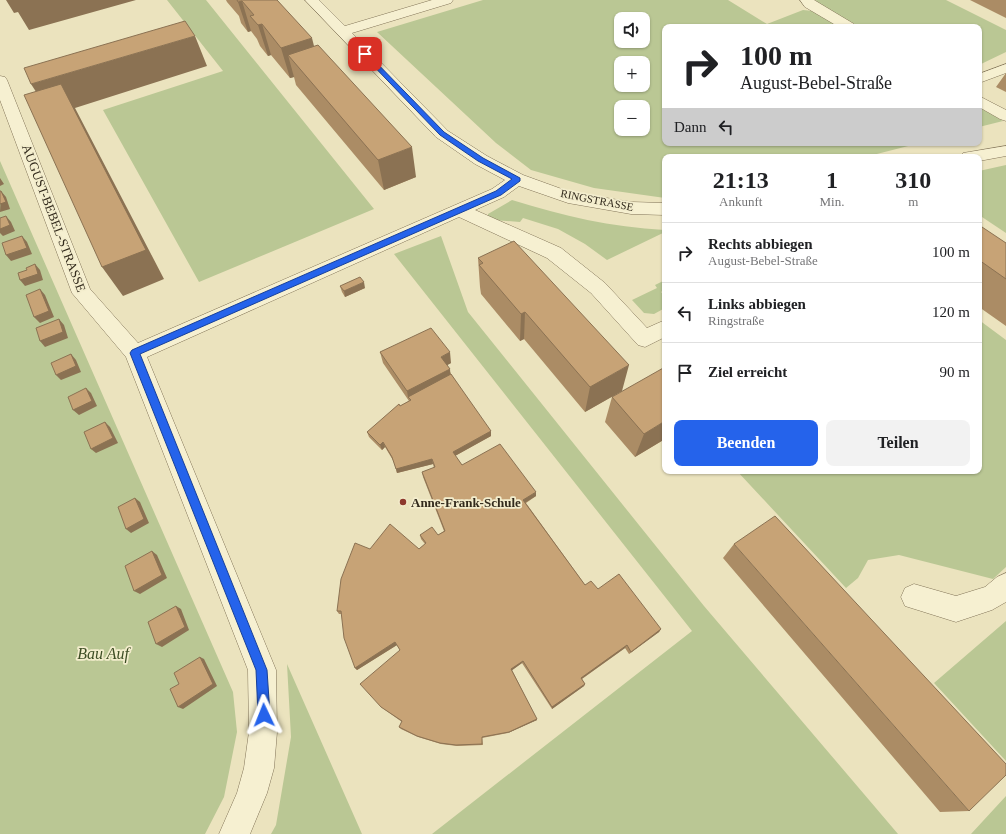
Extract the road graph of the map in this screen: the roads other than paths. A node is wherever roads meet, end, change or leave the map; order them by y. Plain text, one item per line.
1 (312, 0) edge
2 (446, 0) edge
3 (807, 0) edge
4 (844, 24) edge
5 (343, 31) junction
6 (1006, 68) edge
7 (982, 78) edge
8 (1, 82) edge
9 (982, 103) edge
10 (1006, 116) edge
11 (1006, 150) edge
12 (982, 155) edge
13 (517, 179) junction
14 (662, 209) edge
15 (460, 210) junction
16 (662, 330) edge
17 (135, 353) junction
18 (1006, 586) edge
19 (914, 597) dead end
20 (234, 834) edge

1 - 5 street, RINGSTRASSE
2 - 5 street
3 - 4 street
5 - 13 street, RINGSTRASSE
6 - 7 street
8 - 17 street, AUGUST-BEBEL-STRASSE
9 - 10 street
11 - 12 street
13 - 14 street, RINGSTRASSE
13 - 15 street
15 - 16 street
15 - 17 street
17 - 20 street, AUGUST-BEBEL-STRASSE
18 - 19 street

